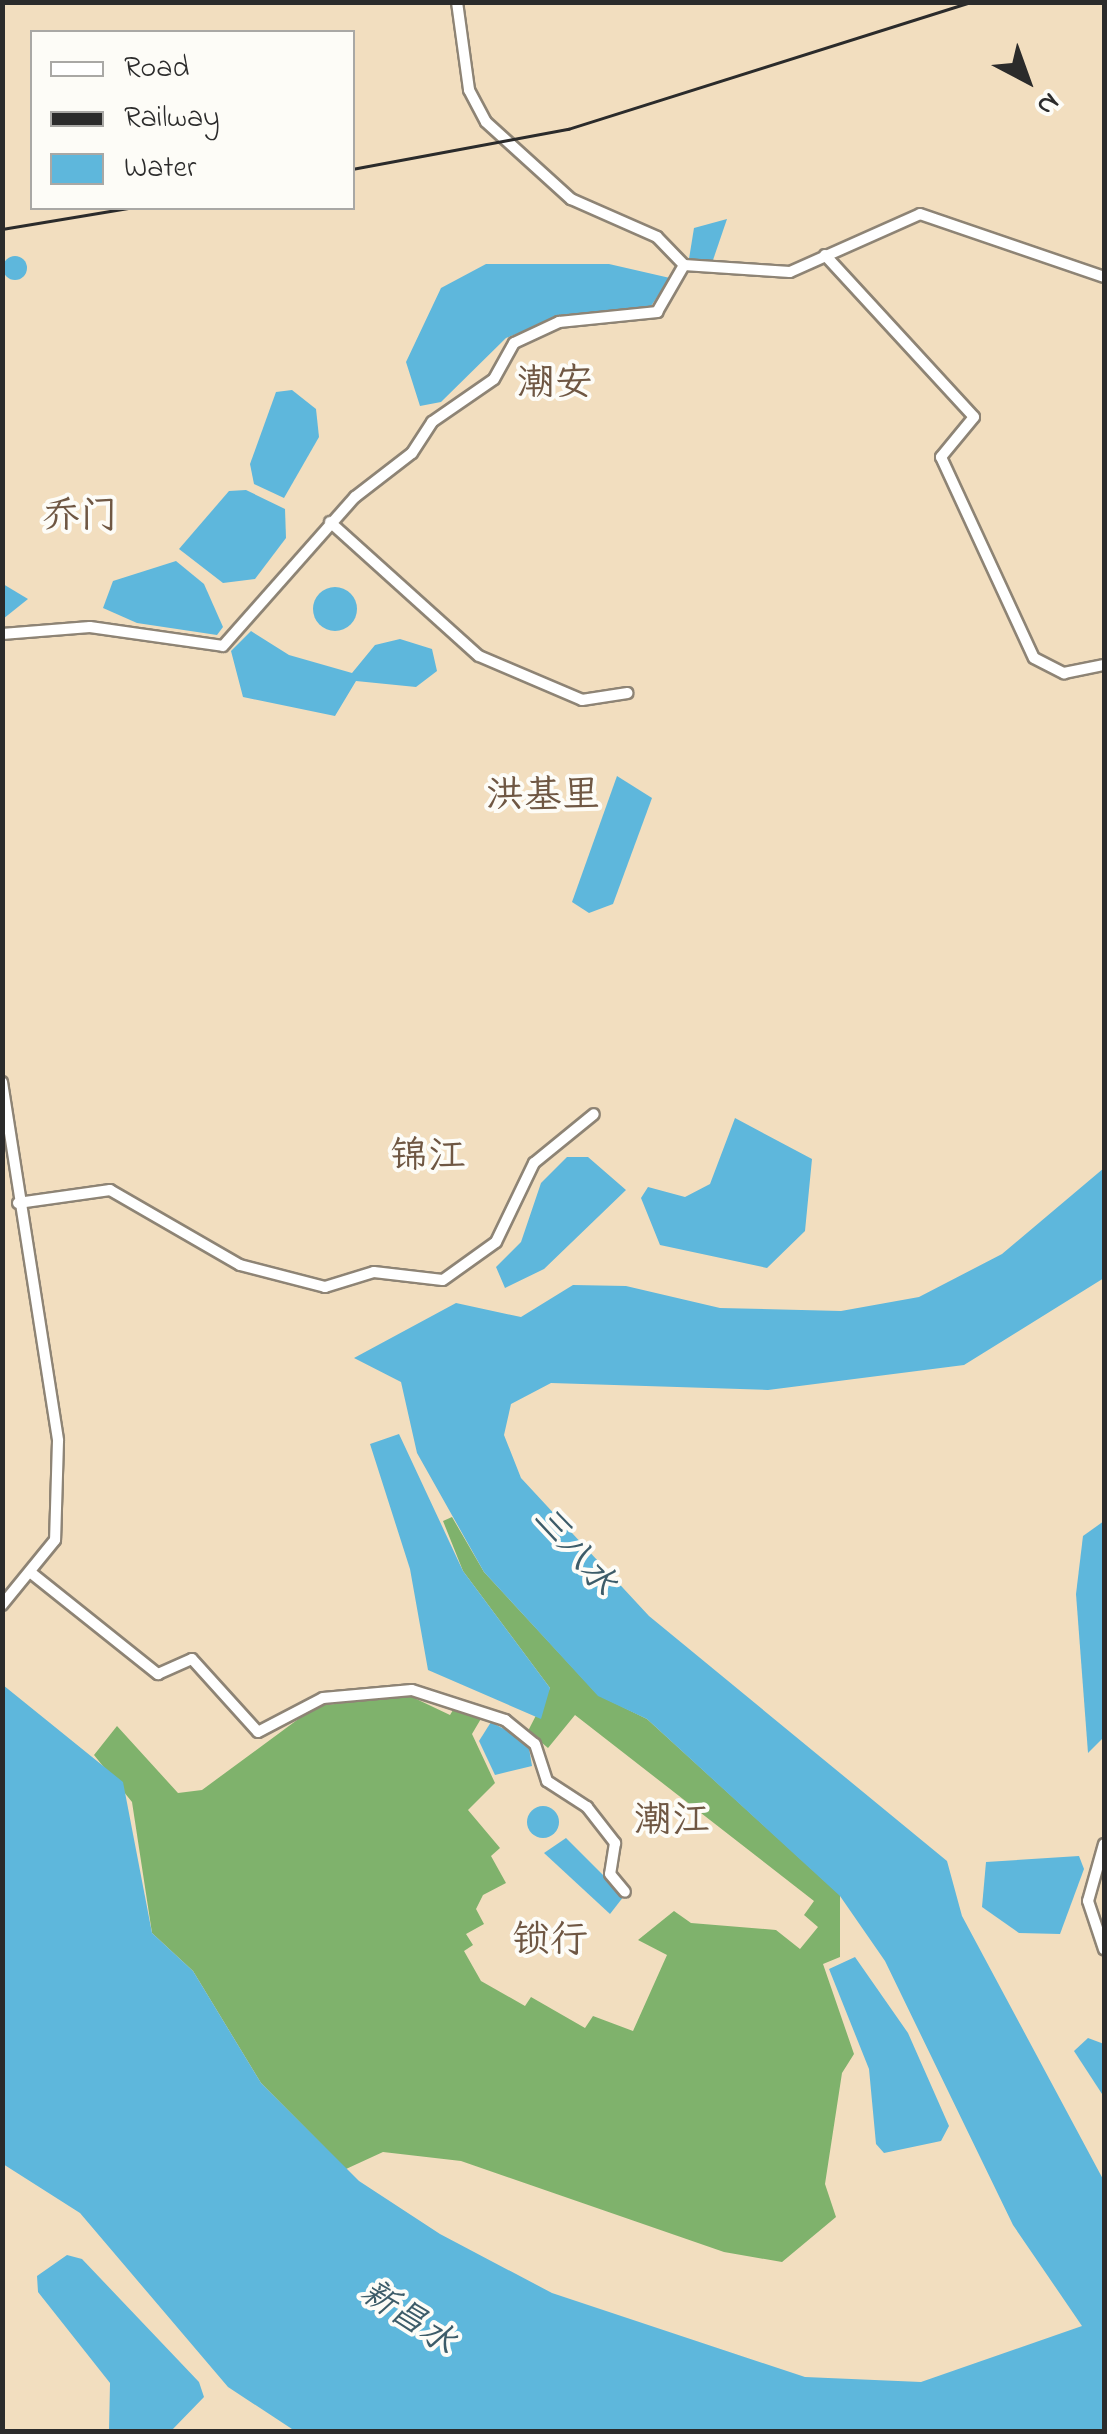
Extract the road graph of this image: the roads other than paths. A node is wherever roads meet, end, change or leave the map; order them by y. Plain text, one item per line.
1 (457, 2) edge
2 (825, 255) junction
3 (684, 265) junction
4 (1104, 277) edge
5 (330, 522) junction
6 (2, 634) edge
7 (1104, 665) edge
8 (627, 693) dead end
9 (2, 1082) edge
10 (594, 1114) dead end
11 (18, 1203) junction
12 (30, 1572) junction
13 (2, 1604) edge
14 (1104, 1844) edge
15 (625, 1892) dead end
16 (1104, 1950) edge

1 - 3 street
2 - 3 street
2 - 4 street
2 - 7 street
3 - 5 street
5 - 6 street
5 - 8 street
9 - 11 street
10 - 11 street
11 - 12 street
12 - 13 street
12 - 15 street
14 - 16 street

